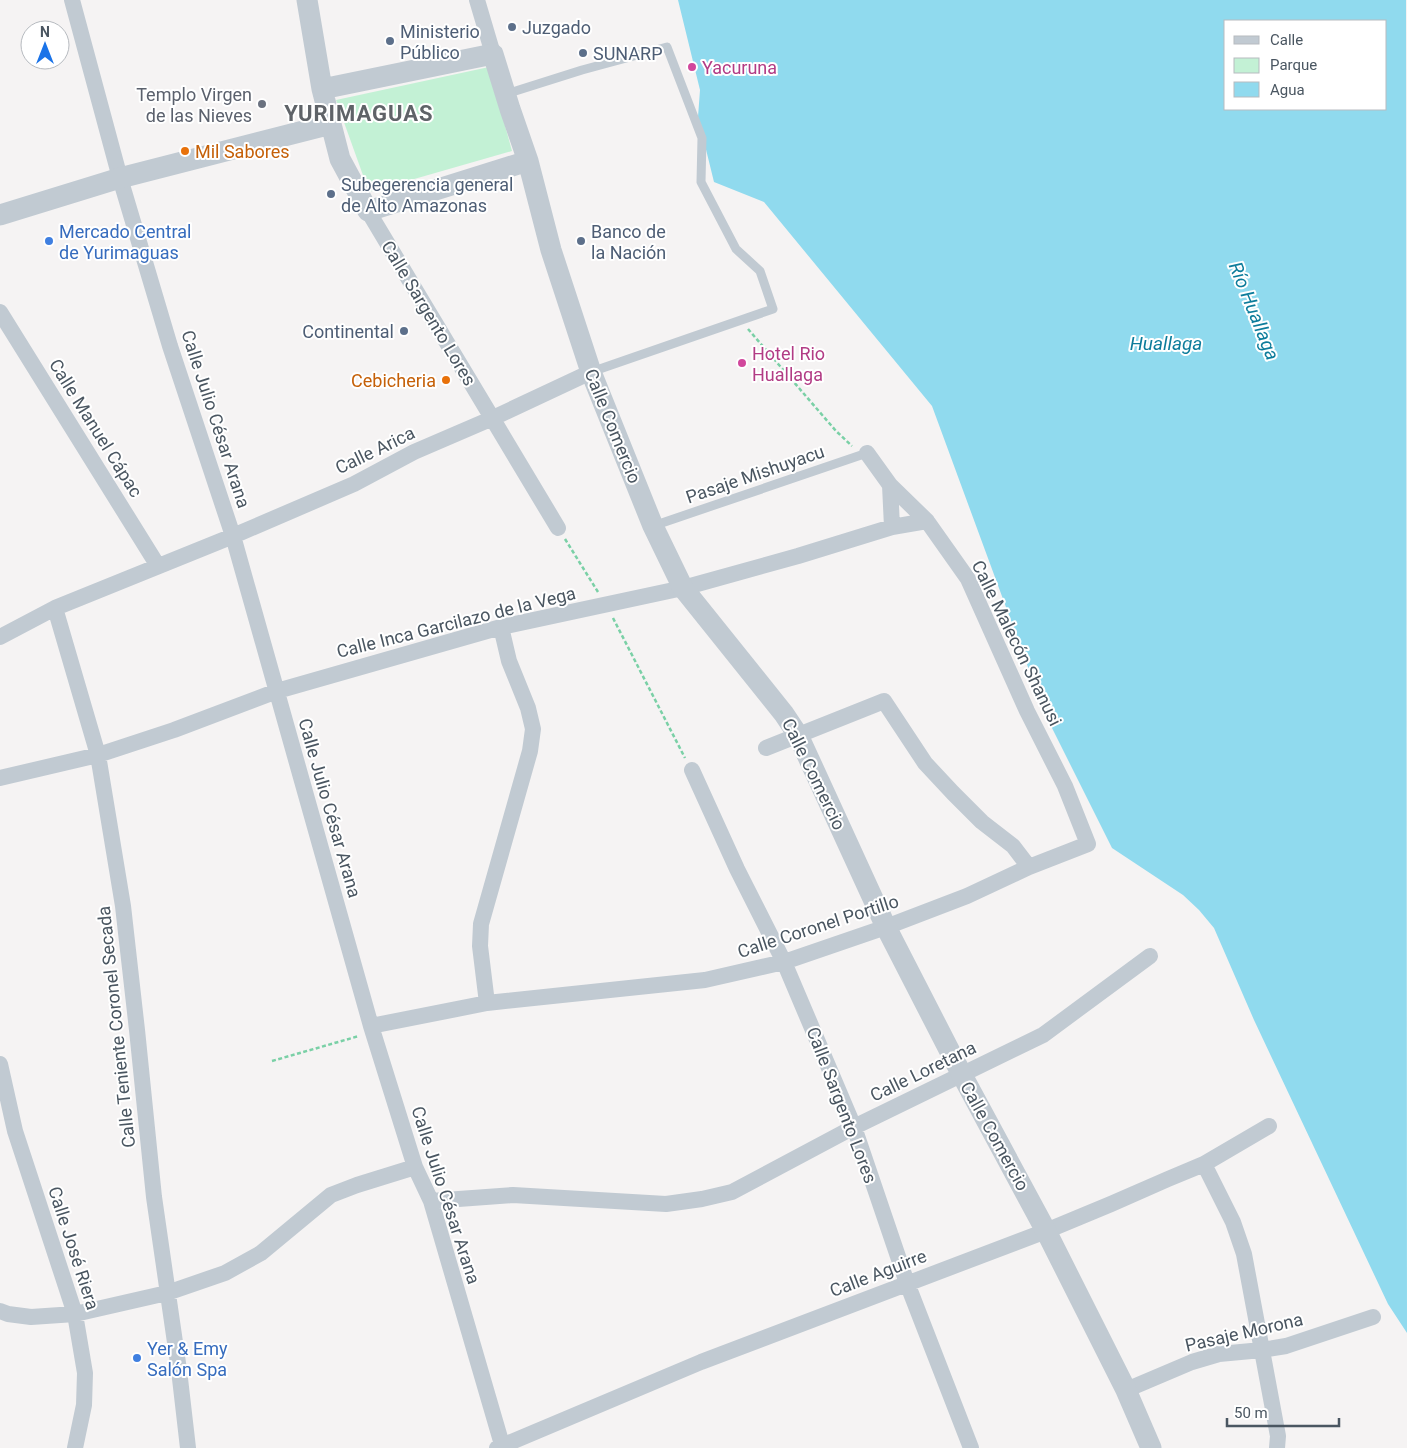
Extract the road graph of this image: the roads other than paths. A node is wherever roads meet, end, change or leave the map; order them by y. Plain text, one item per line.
1 (72, 0) edge
2 (307, 0) edge
3 (477, 0) edge
4 (493, 54) junction
5 (322, 89) junction
6 (506, 94) junction
7 (331, 124) junction
8 (528, 161) junction
9 (120, 178) junction
10 (368, 211) junction
11 (0, 215) edge
12 (0, 312) edge
13 (591, 372) junction
14 (492, 418) junction
15 (868, 453) joint
16 (890, 485) junction
17 (927, 521) junction
18 (653, 526) junction
19 (892, 527) junction
20 (558, 528) road end
21 (233, 536) junction
22 (158, 566) junction
23 (683, 588) junction
24 (55, 608) junction
25 (501, 627) junction
26 (0, 637) edge
27 (277, 690) junction
28 (798, 735) junction
29 (766, 748) dead end
30 (98, 755) junction
31 (692, 770) road end
32 (0, 778) edge
33 (1088, 844) joint
34 (1029, 867) junction
35 (886, 927) junction
36 (1150, 956) dead end
37 (784, 962) junction
38 (487, 1003) junction
39 (372, 1029) junction
40 (0, 1064) edge
41 (962, 1075) junction
42 (1269, 1126) dead end
43 (854, 1127) junction
44 (1204, 1164) junction
45 (415, 1167) junction
46 (431, 1201) junction
47 (1046, 1231) junction
48 (907, 1283) junction
49 (167, 1292) junction
50 (0, 1311) edge
51 (75, 1314) junction
52 (1372, 1317) dead end
53 (1262, 1350) junction
54 (1126, 1390) junction
55 (501, 1447) edge
56 (76, 1448) edge
57 (188, 1448) edge
58 (971, 1448) edge
59 (1152, 1448) edge
60 (1277, 1448) edge

1 - 9 street, Calle Julio César Arana
2 - 5 street, Calle Sargento Lores
3 - 4 street
4 - 5 street
4 - 6 street, Calle Comercio
5 - 7 street, Calle Sargento Lores
6 - 8 street, Calle Comercio
6 - 13 lane, Calle Arica
7 - 9 street
7 - 10 street, Calle Sargento Lores
8 - 10 street
8 - 13 street, Calle Comercio
9 - 11 street
9 - 21 street, Calle Julio César Arana
10 - 14 street, Calle Sargento Lores
12 - 22 street, Calle Manuel Cápac
13 - 14 street, Calle Arica
13 - 18 street, Calle Comercio
14 - 20 street, Calle Sargento Lores
14 - 21 street, Calle Arica
15 - 16 street, Calle Malecón Shanusi
15 - 18 lane, Pasaje Mishuyacu
16 - 17 street, Calle Malecón Shanusi
16 - 19 street
17 - 19 street, Calle Inca Garcilazo de la Vega
17 - 33 street, Calle Malecón Shanusi
18 - 23 street, Calle Comercio
19 - 23 street, Calle Inca Garcilazo de la Vega
21 - 22 street, Calle Arica
21 - 27 street, Calle Julio César Arana
22 - 24 street, Calle Arica
23 - 25 street, Calle Inca Garcilazo de la Vega
23 - 28 street, Calle Comercio
24 - 26 street, Calle Arica
24 - 30 street, Calle Teniente Coronel Secada
25 - 27 street, Calle Inca Garcilazo de la Vega
25 - 38 street
27 - 30 street, Calle Inca Garcilazo de la Vega
27 - 39 street, Calle Julio César Arana
28 - 29 street
28 - 34 street
28 - 35 street, Calle Comercio
30 - 32 street, Calle Inca Garcilazo de la Vega
30 - 49 street, Calle Teniente Coronel Secada
31 - 37 street, Calle Sargento Lores
33 - 34 street, Calle Coronel Portillo
34 - 35 street, Calle Coronel Portillo
35 - 37 street, Calle Coronel Portillo
35 - 41 street, Calle Comercio
36 - 41 street, Calle Loretana
37 - 38 street, Calle Coronel Portillo
37 - 43 street, Calle Sargento Lores
38 - 39 street, Calle Coronel Portillo
39 - 45 street, Calle Julio César Arana
40 - 51 street, Calle José Riera
41 - 43 street, Calle Loretana
41 - 47 street, Calle Comercio
42 - 44 street, Calle Aguirre
43 - 46 street, Calle Loretana
43 - 48 street, Calle Sargento Lores
44 - 47 street, Calle Aguirre
44 - 53 street
45 - 46 street, Calle Julio César Arana
45 - 49 street
46 - 55 street, Calle Julio César Arana
47 - 48 street, Calle Aguirre
47 - 54 street, Calle Comercio
48 - 55 street, Calle Aguirre
48 - 58 street, Calle Sargento Lores
49 - 51 street
49 - 57 street, Calle Teniente Coronel Secada
50 - 51 street
51 - 56 street, Calle José Riera
52 - 53 street, Pasaje Morona
53 - 54 street, Pasaje Morona
53 - 60 street
54 - 59 street, Calle Comercio

